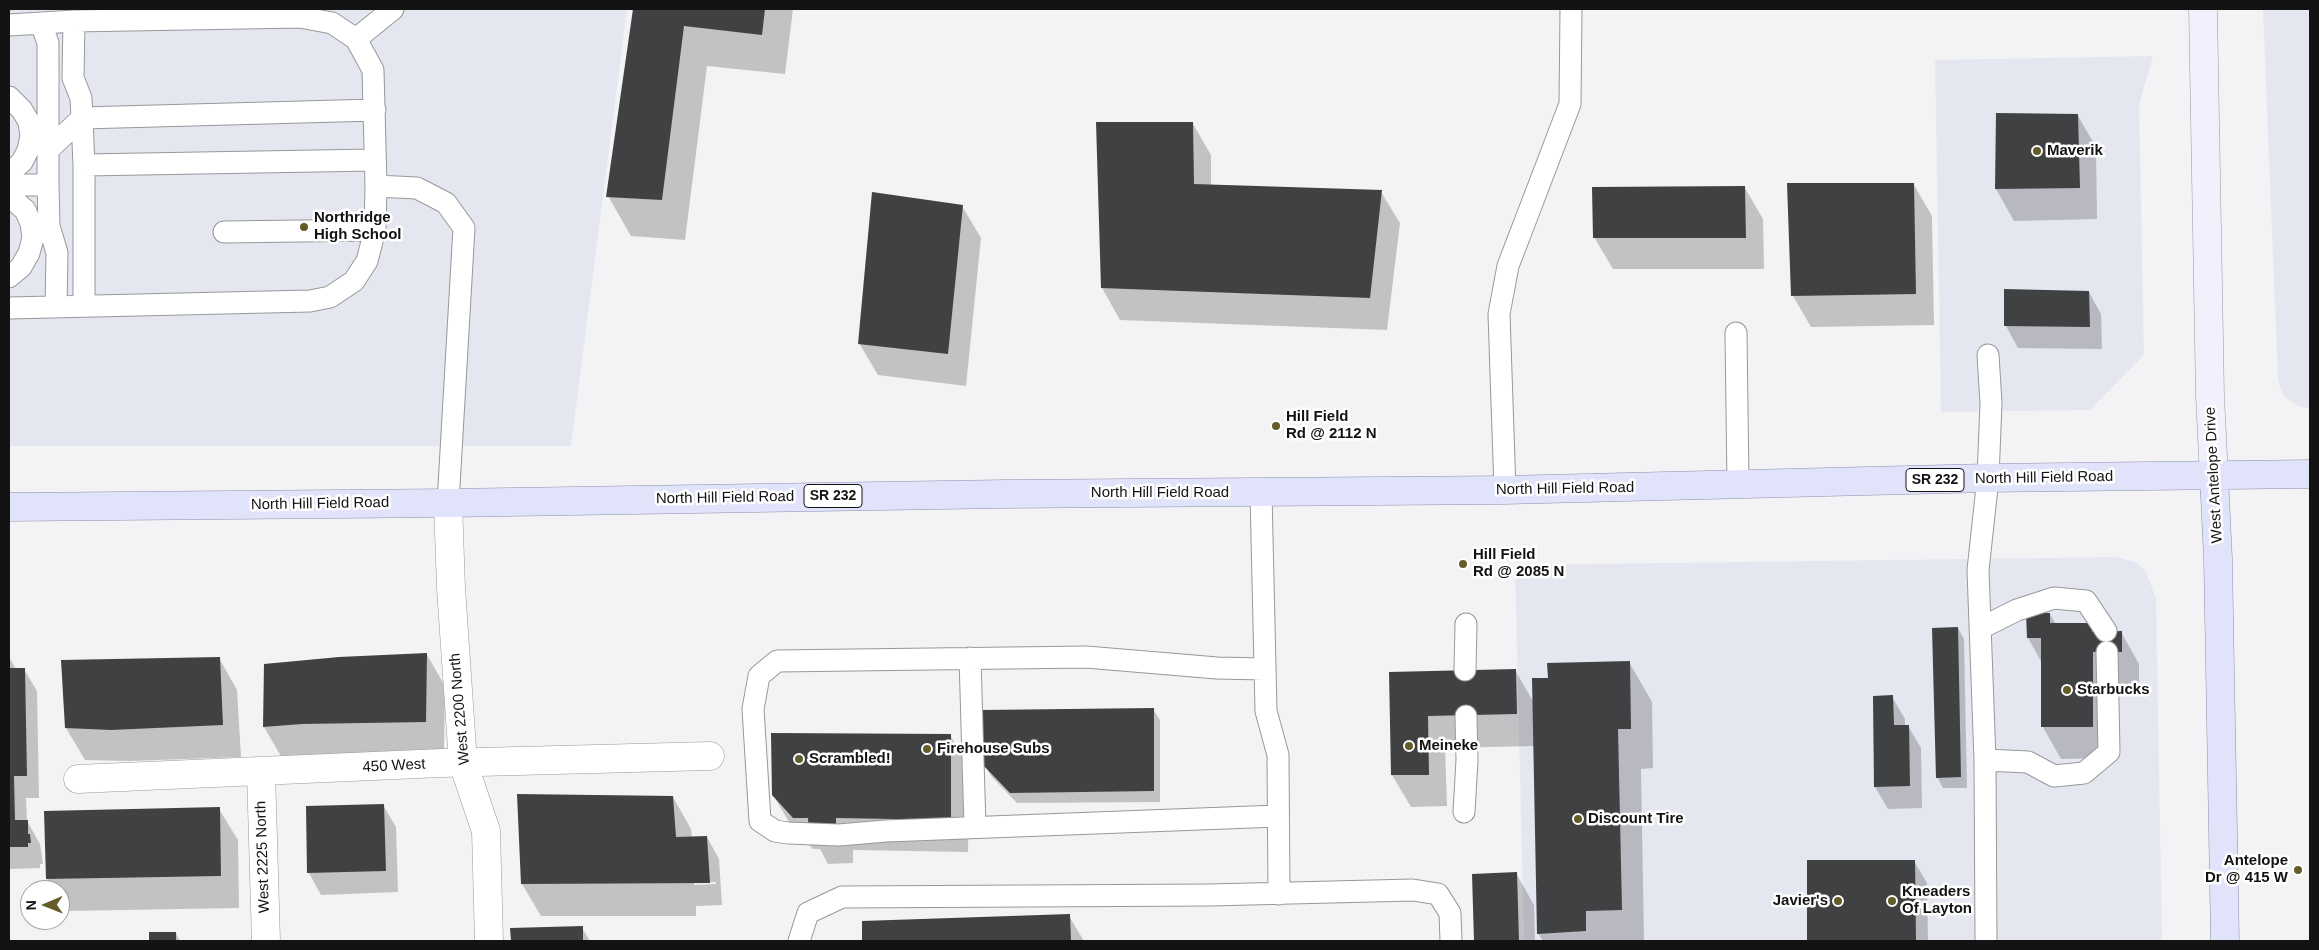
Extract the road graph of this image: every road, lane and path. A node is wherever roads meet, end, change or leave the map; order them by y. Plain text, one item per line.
1 (393, 9) edge
2 (1571, 9) edge
3 (2203, 9) edge
4 (74, 21) junction
5 (41, 23) junction
6 (9, 25) edge
7 (356, 39) junction
8 (9, 97) edge
9 (375, 110) junction
10 (82, 118) junction
11 (48, 150) junction
12 (374, 160) junction
13 (84, 166) junction
14 (9, 173) edge
15 (9, 184) edge
16 (48, 185) junction
17 (376, 186) junction
18 (9, 196) edge
19 (375, 230) junction
20 (224, 232) dead end
21 (9, 276) edge
22 (84, 305) junction
23 (56, 307) junction
24 (9, 308) edge
25 (1736, 333) dead end
26 (1988, 355) dead end
27 (2310, 474) edge
28 (2214, 476) junction
29 (1988, 478) junction
30 (1738, 484) junction
31 (1505, 490) junction
32 (1261, 493) junction
33 (448, 503) junction
34 (9, 507) edge
35 (1466, 624) dead end
36 (1981, 628) junction
37 (2106, 632) dead end
38 (2106, 652) dead end
39 (970, 658) junction
40 (1265, 668) junction
41 (1465, 670) dead end
42 (1466, 716) dead end
43 (710, 756) dead end
44 (1985, 760) junction
45 (463, 763) junction
46 (261, 772) junction
47 (78, 779) dead end
48 (1464, 812) dead end
49 (1278, 816) junction
50 (974, 827) junction
51 (1279, 894) junction
52 (266, 941) edge
53 (489, 941) edge
54 (799, 941) edge
55 (1451, 941) edge
56 (1986, 941) edge
57 (2225, 941) edge

1 - 7 lane
2 - 31 lane
3 - 28 main road, West Antelope Drive
4 - 5 lane
4 - 7 lane
4 - 10 lane
5 - 6 lane
5 - 11 lane
7 - 9 lane
8 - 14 lane
9 - 10 lane
9 - 12 lane
10 - 11 lane
10 - 13 lane
11 - 16 lane
12 - 13 lane
12 - 17 lane
13 - 22 lane
15 - 16 lane
16 - 23 lane
17 - 19 lane
17 - 33 lane
18 - 21 lane
19 - 20 lane
19 - 22 lane
22 - 23 lane
23 - 24 lane
25 - 30 lane
26 - 29 lane
27 - 28 main road, North Hill Field Road / SR 232
28 - 29 main road, North Hill Field Road / SR 232
28 - 57 main road, West Antelope Drive
29 - 30 main road, North Hill Field Road / SR 232
29 - 36 lane
30 - 31 main road, North Hill Field Road / SR 232
31 - 32 main road, North Hill Field Road / SR 232
32 - 33 main road, North Hill Field Road / SR 232
32 - 40 lane
33 - 34 main road, North Hill Field Road / SR 232
33 - 45 street, West 2200 North
35 - 41 lane
36 - 37 lane
36 - 44 lane
38 - 44 lane
39 - 40 lane
39 - 50 lane
39 - 50 lane
40 - 49 lane
42 - 48 lane
43 - 45 street, 450 West
44 - 56 lane
45 - 46 street, 450 West
45 - 53 street, West 2200 North
46 - 47 street, 450 West
46 - 52 street, West 2225 North
49 - 50 lane
49 - 51 lane
51 - 54 lane
51 - 55 lane

